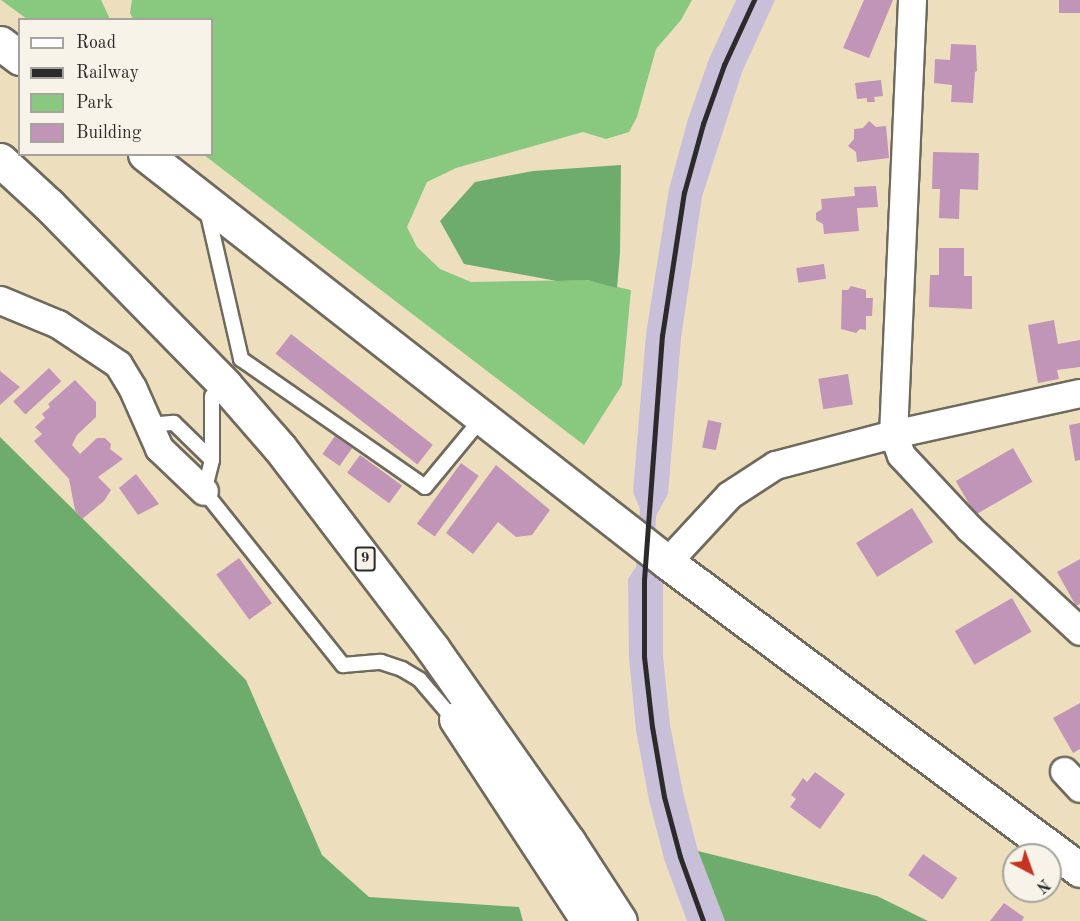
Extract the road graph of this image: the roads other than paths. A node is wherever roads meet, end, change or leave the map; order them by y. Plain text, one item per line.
1 (912, 0) edge
2 (0, 43) edge
3 (18, 56) edge
4 (148, 156) edge
5 (0, 160) edge
6 (206, 202) junction
7 (137, 296) junction
8 (0, 300) edge
9 (1080, 393) edge
10 (212, 396) junction
11 (483, 417) junction
12 (149, 425) junction
13 (893, 434) junction
14 (212, 460) junction
15 (204, 491) junction
16 (667, 561) junction
17 (1080, 631) edge
18 (466, 734) junction
19 (1080, 870) edge
20 (588, 921) edge
21 (620, 921) edge

1 - 13 street
2 - 3 main road
4 - 6 main road
5 - 7 main road, 9
6 - 11 main road
6 - 11 lane
7 - 10 main road, 9
7 - 21 main road, 9
8 - 12 street
9 - 13 street
10 - 14 lane
10 - 18 main road, 9
11 - 16 main road
12 - 14 lane
12 - 15 street
13 - 16 street
13 - 17 street
14 - 15 lane
15 - 18 lane
16 - 19 main road
18 - 20 main road, 9

